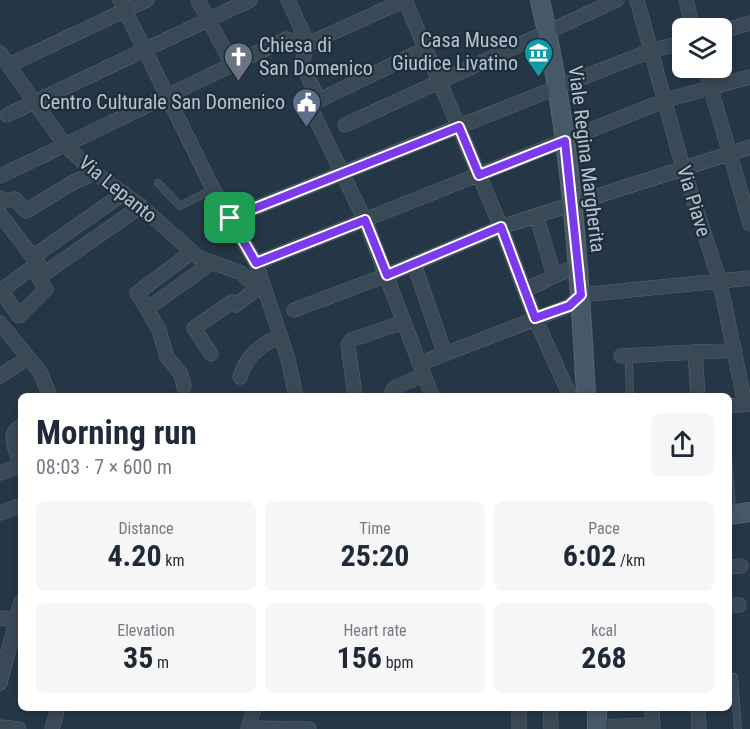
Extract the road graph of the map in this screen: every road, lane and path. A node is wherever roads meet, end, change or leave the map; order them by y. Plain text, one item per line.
1 (147, 0) edge
2 (198, 0) edge
3 (250, 0) edge
4 (288, 0) edge
5 (405, 0) edge
6 (540, 0) edge
7 (617, 0) edge
8 (637, 0) edge
9 (686, 0) edge
10 (122, 5) edge
11 (690, 18) edge
12 (209, 20) junction
13 (750, 23) edge
14 (732, 29) edge
15 (547, 30) junction
16 (308, 44) junction
17 (672, 45) edge
18 (427, 48) junction
19 (653, 50) junction
20 (143, 51) junction
21 (0, 53) edge
22 (232, 64) junction
23 (9, 65) junction
24 (750, 77) edge
25 (708, 78) edge
26 (440, 81) junction
27 (558, 87) junction
28 (711, 88) junction
29 (165, 95) junction
30 (666, 100) junction
31 (313, 103) junction
32 (33, 104) junction
33 (7, 115) dead end
34 (345, 125) dead end
35 (459, 127) junction
36 (565, 141) junction
37 (64, 144) junction
38 (750, 147) edge
39 (731, 153) junction
40 (684, 168) junction
41 (95, 173) junction
42 (342, 174) junction
43 (479, 175) junction
44 (0, 176) edge
45 (158, 183) dead end
46 (213, 189) junction
47 (123, 193) junction
48 (0, 198) edge
49 (141, 206) junction
50 (573, 206) junction
51 (0, 214) edge
52 (537, 217) junction
53 (230, 218) junction
54 (365, 220) junction
55 (750, 224) edge
56 (501, 227) junction
57 (192, 252) junction
58 (211, 263) junction
59 (256, 263) junction
60 (414, 264) junction
61 (578, 264) junction
62 (37, 265) junction
63 (387, 275) junction
64 (554, 276) junction
65 (750, 278) edge
66 (720, 282) junction
67 (262, 289) junction
68 (525, 290) junction
69 (581, 295) junction
70 (147, 309) junction
71 (294, 310) dead end
72 (535, 318) junction
73 (404, 322) junction
74 (0, 323) edge
75 (281, 336) junction
76 (735, 350) junction
77 (694, 352) junction
78 (211, 354) dead end
79 (445, 354) junction
80 (28, 358) junction
81 (625, 359) joint
82 (421, 369) junction
83 (0, 376) edge
84 (240, 376) dead end
85 (184, 387) dead end
86 (49, 393) edge
87 (295, 393) edge
88 (355, 393) edge
89 (392, 393) edge
90 (431, 393) edge
91 (569, 393) edge
92 (586, 393) edge
93 (630, 393) edge
94 (698, 393) edge
95 (747, 404) edge
96 (732, 406) edge
97 (18, 429) edge
98 (18, 456) edge
99 (18, 466) edge
100 (0, 473) edge
101 (732, 483) edge
102 (18, 506) edge
103 (0, 513) edge
104 (737, 514) edge
105 (18, 613) edge
106 (0, 618) edge
107 (16, 620) junction
108 (732, 676) edge
109 (0, 681) edge
110 (57, 711) edge
111 (253, 711) edge
112 (519, 711) edge
113 (550, 711) edge
114 (597, 711) edge
115 (652, 711) edge
116 (698, 711) edge
117 (0, 727) edge
118 (597, 728) edge
119 (19, 729) edge
120 (52, 729) edge
121 (248, 729) edge
122 (295, 729) edge
123 (309, 729) edge
124 (519, 729) edge
125 (551, 729) edge
126 (653, 729) edge
127 (699, 729) edge
128 (738, 729) edge

1 - 10 street
2 - 12 street
3 - 12 street
4 - 16 street
5 - 16 street
5 - 18 street
6 - 15 street, Viale Regina Margherita
7 - 15 street
8 - 19 street, Via Piave
9 - 11 street
10 - 20 street
10 - 23 street
12 - 20 street
12 - 22 street
13 - 14 street
15 - 26 street
15 - 27 street, Viale Regina Margherita
16 - 22 street
16 - 31 street
17 - 19 street
18 - 26 street
18 - 31 street
19 - 27 street
19 - 30 street, Via Piave
20 - 29 street
20 - 32 street
21 - 23 street, Via Lepanto
22 - 29 street
23 - 32 street, Via Lepanto
24 - 28 street
25 - 28 street
26 - 34 street
26 - 35 street
27 - 35 street
27 - 36 street, Viale Regina Margherita
28 - 30 street
28 - 39 street
29 - 37 street
29 - 46 street
30 - 36 street
30 - 40 street, Via Piave
31 - 42 street
32 - 33 street
32 - 37 street, Via Lepanto
35 - 42 street
35 - 43 street
36 - 43 street
36 - 50 street, Viale Regina Margherita
37 - 41 street, Via Lepanto
37 - 44 street
38 - 39 street
39 - 40 street
39 - 55 street
40 - 50 street
40 - 66 street, Via Piave
41 - 47 street, Via Lepanto
41 - 48 street
42 - 53 street
42 - 54 street
43 - 54 street
43 - 56 street
45 - 46 lane
46 - 53 street
47 - 49 street, Via Lepanto
47 - 62 street
49 - 57 street, Via Lepanto
49 - 62 street
50 - 52 street
50 - 61 street, Viale Regina Margherita
51 - 62 street
52 - 56 street
52 - 64 street
53 - 59 street
54 - 59 street
54 - 63 street
56 - 60 street
56 - 68 street
57 - 58 street, Via Lepanto
57 - 70 street
58 - 67 street, Via Lepanto
58 - 70 street
59 - 67 street
60 - 63 street
60 - 79 street
61 - 64 street
61 - 69 street, Viale Regina Margherita
63 - 71 street
63 - 73 street
64 - 68 street
65 - 66 street
66 - 69 street
66 - 76 street, Via Piave
67 - 75 street
67 - 78 street
68 - 72 street
69 - 72 street
69 - 92 street, Viale Regina Margherita
70 - 85 street
72 - 79 street
72 - 91 street
73 - 82 street
73 - 88 street
74 - 80 street
75 - 84 street
75 - 87 street
76 - 77 street
76 - 95 street, Via Piave
77 - 81 street
77 - 94 street
79 - 82 street
80 - 83 street
80 - 86 street
81 - 93 lane
82 - 89 street
82 - 90 street
95 - 96 street
97 - 98 street
99 - 100 street
101 - 104 lane
102 - 103 street
105 - 107 street
106 - 107 street
107 - 109 street
108 - 128 lane
110 - 120 street
111 - 121 street
112 - 124 street
113 - 125 street
114 - 118 street
115 - 126 street
116 - 127 street
117 - 119 street
118 - 126 street
121 - 122 street
122 - 123 street

